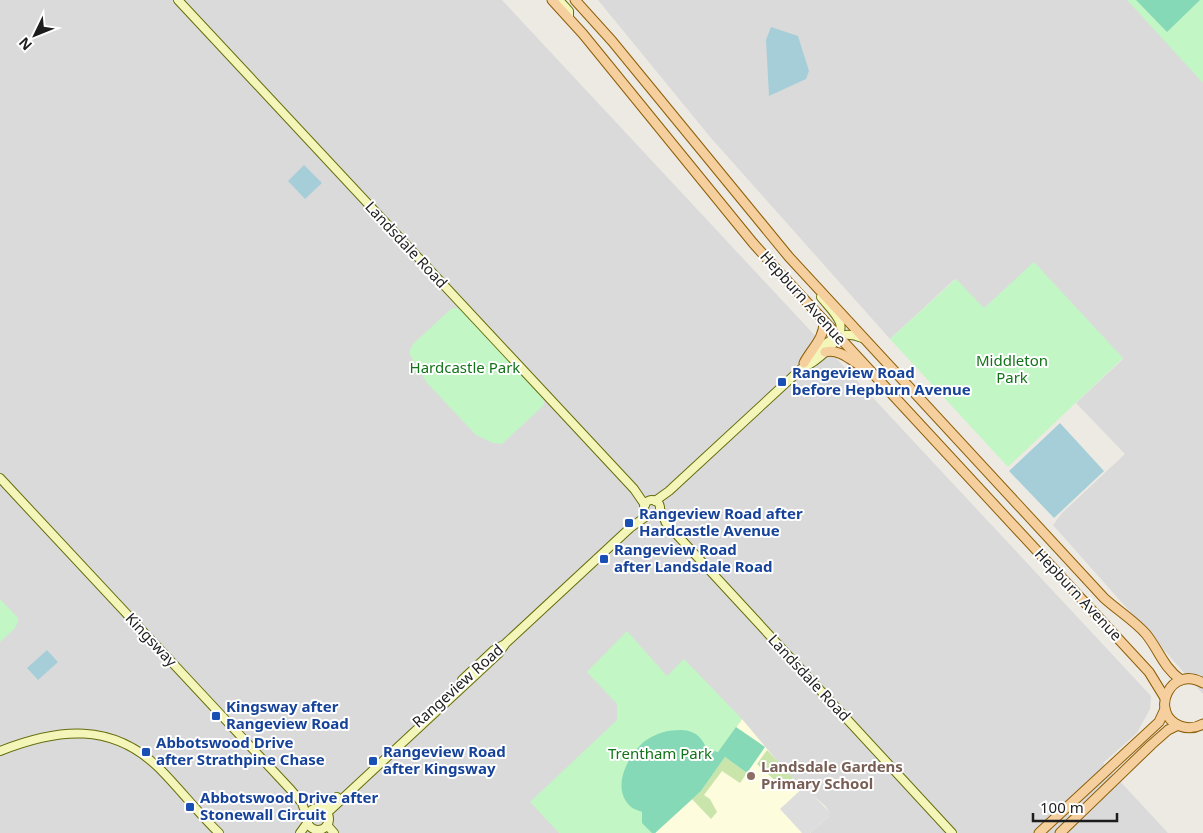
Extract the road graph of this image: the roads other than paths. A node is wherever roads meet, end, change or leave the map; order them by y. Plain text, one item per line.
1 (178, 0) edge
2 (552, 0) edge
3 (559, 0) edge
4 (574, 0) edge
5 (569, 18) junction
6 (800, 270) junction
7 (824, 322) junction
8 (837, 336) junction
9 (862, 338) junction
10 (825, 352) junction
11 (803, 366) junction
12 (883, 384) junction
13 (0, 478) edge
14 (652, 508) junction
15 (1200, 679) edge
16 (1181, 680) junction
17 (1165, 698) junction
18 (1166, 709) junction
19 (1178, 725) junction
20 (1202, 727) edge
21 (0, 751) edge
22 (365, 774) junction
23 (302, 803) junction
24 (317, 808) junction
25 (327, 813) junction
26 (308, 820) junction
27 (322, 829) edge
28 (219, 833) edge
29 (300, 833) edge
30 (306, 833) edge
31 (334, 833) edge
32 (952, 833) edge
33 (1039, 833) edge
34 (1060, 833) edge

1 - 14 street, Landsdale Road
2 - 5 main road, Hepburn Avenue
3 - 5 street
4 - 6 main road, Hepburn Avenue
5 - 7 main road, Hepburn Avenue
6 - 8 street
6 - 9 main road, Hepburn Avenue
7 - 8 main road, Hepburn Avenue
7 - 11 main road
8 - 9 street
8 - 10 street, Rangeview Road
8 - 11 street, Rangeview Road
8 - 12 main road, Hepburn Avenue
9 - 16 main road, Hepburn Avenue
10 - 11 street, Rangeview Road
10 - 12 main road
11 - 14 street, Rangeview Road
12 - 17 main road, Hepburn Avenue
13 - 23 street, Kingsway
14 - 22 street, Rangeview Road
14 - 32 street, Landsdale Road
15 - 16 main road
16 - 17 main road
17 - 18 main road
18 - 19 main road
18 - 33 main road
19 - 20 main road
19 - 34 main road
21 - 28 street
22 - 24 street, Rangeview Road
22 - 25 street, Rangeview Road
23 - 24 street, Kingsway
23 - 26 street, Kingsway
24 - 25 street
24 - 26 street
25 - 27 street
26 - 27 street
26 - 29 street
27 - 30 street
27 - 31 street

